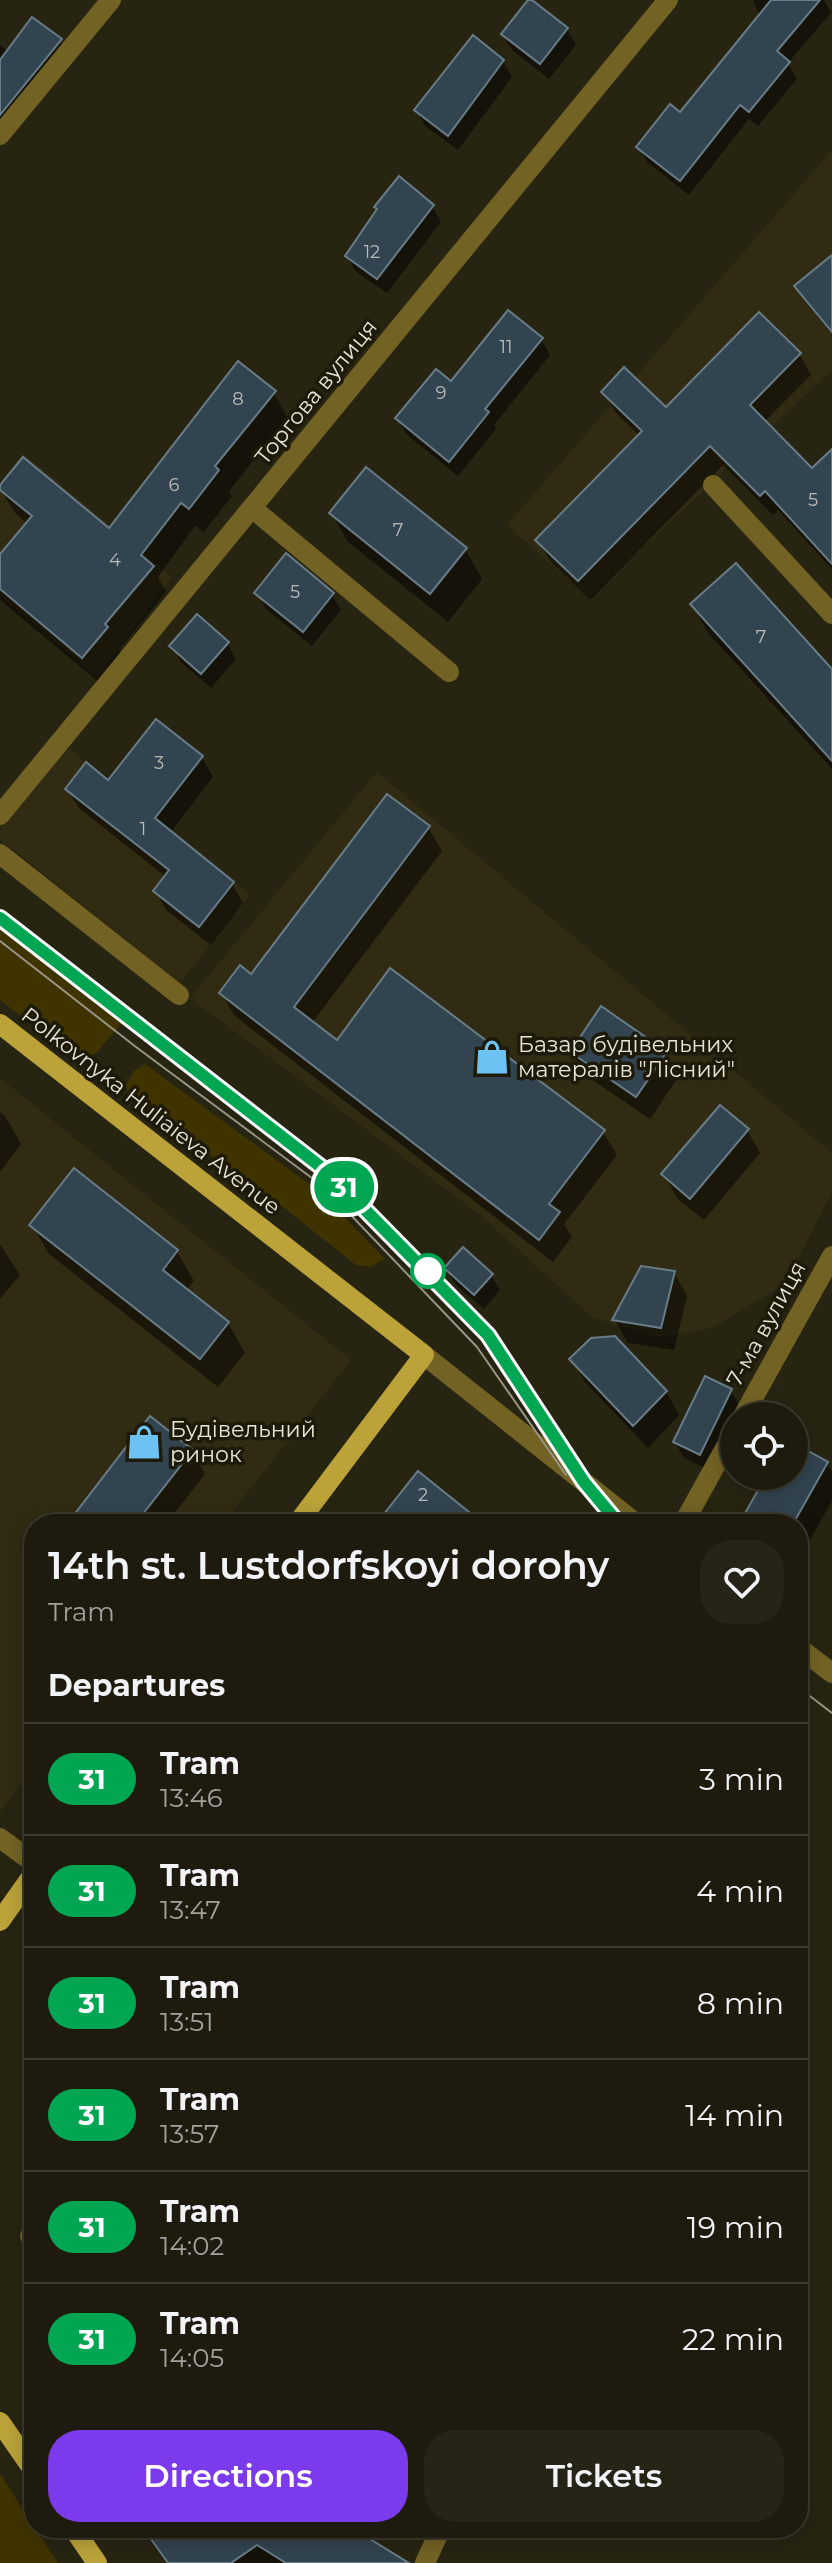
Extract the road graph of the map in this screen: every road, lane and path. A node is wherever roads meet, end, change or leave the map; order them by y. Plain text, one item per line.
1 (111, 0) edge
2 (668, 0) edge
3 (0, 135) edge
4 (713, 485) dead end
5 (252, 508) junction
6 (832, 614) edge
7 (449, 672) dead end
8 (0, 815) edge
9 (0, 854) edge
10 (179, 995) dead end
11 (0, 1024) edge
12 (832, 1256) edge
13 (424, 1355) junction
14 (751, 1402) edge
15 (720, 1457) edge
16 (305, 1514) edge
17 (624, 1514) edge
18 (689, 1514) edge
19 (808, 1655) edge
20 (832, 1673) edge
21 (0, 1838) edge
22 (24, 1856) edge
23 (24, 1887) edge
24 (0, 1921) edge
25 (0, 2422) edge
26 (24, 2457) edge
27 (80, 2538) edge
28 (436, 2538) edge
29 (97, 2563) edge
30 (425, 2563) edge

1 - 3 street
2 - 5 street, Торгова вулиця
4 - 6 street
5 - 7 street
5 - 8 street, Торгова вулиця
9 - 10 street
11 - 13 main road, Polkovnyka Huliaieva Avenue
12 - 14 street, 7-ма вулиця
13 - 16 main road
13 - 17 street
15 - 18 street
19 - 20 street
21 - 22 street
23 - 24 main road
25 - 26 main road
27 - 29 main road
28 - 30 street

